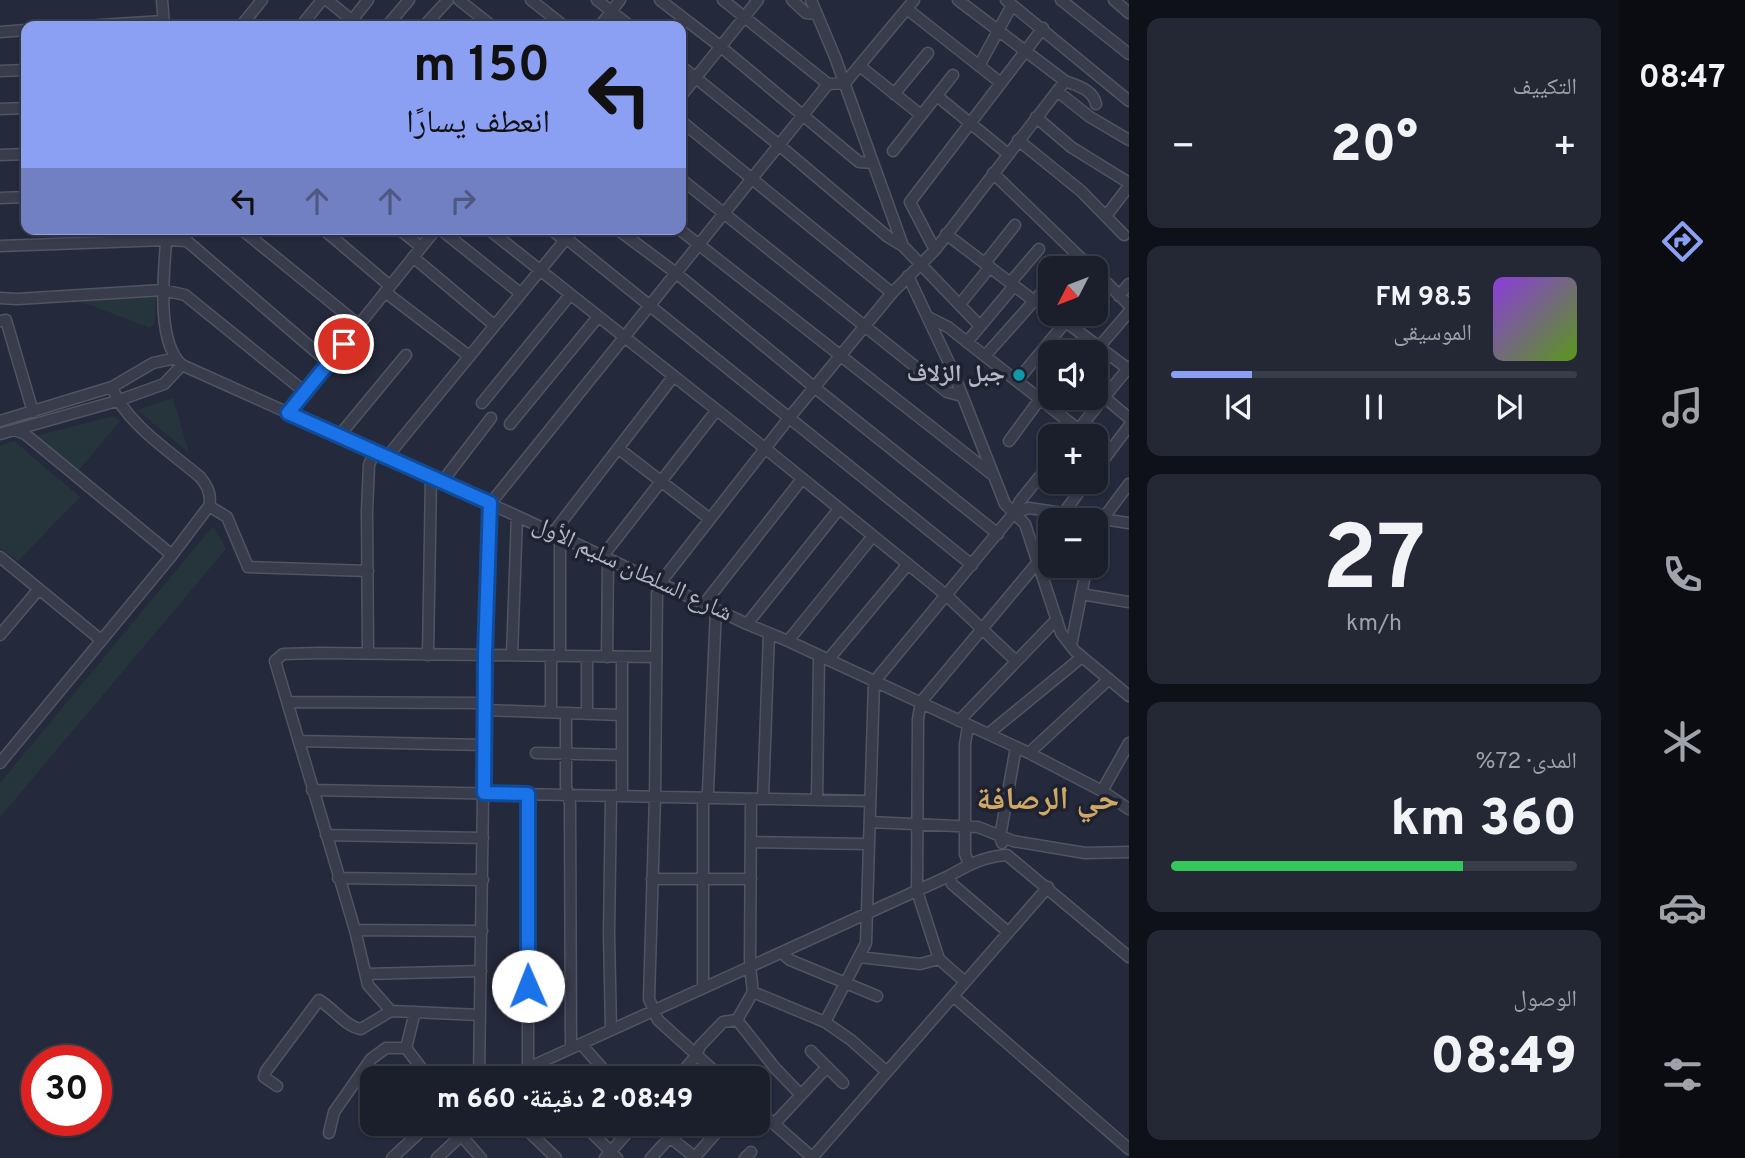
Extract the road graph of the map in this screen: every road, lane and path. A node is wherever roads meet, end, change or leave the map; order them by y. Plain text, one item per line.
1 (162, 0) edge
2 (262, 0) edge
3 (325, 0) edge
4 (368, 0) edge
5 (409, 0) edge
6 (447, 0) edge
7 (459, 0) edge
8 (531, 0) edge
9 (597, 0) edge
10 (620, 0) edge
11 (660, 0) edge
12 (723, 0) edge
13 (758, 0) edge
14 (792, 0) edge
15 (811, 0) edge
16 (958, 0) edge
17 (1061, 0) edge
18 (1114, 0) edge
19 (1009, 2) edge
20 (910, 4) edge
21 (611, 11) junction
22 (1129, 13) edge
23 (817, 14) junction
24 (744, 17) junction
25 (164, 21) edge
26 (245, 21) edge
27 (306, 21) edge
28 (350, 21) edge
29 (355, 21) edge
30 (391, 21) edge
31 (429, 21) edge
32 (486, 21) edge
33 (558, 21) edge
34 (604, 21) edge
35 (624, 21) edge
36 (1043, 29) junction
37 (21, 30) edge
38 (998, 30) junction
39 (0, 32) edge
40 (721, 47) junction
41 (1026, 51) junction
42 (928, 53) dead end
43 (1129, 54) edge
44 (979, 66) junction
45 (861, 67) junction
46 (21, 70) edge
47 (686, 70) edge
48 (0, 71) edge
49 (953, 75) dead end
50 (696, 77) junction
51 (1065, 80) junction
52 (828, 83) junction
53 (845, 83) junction
54 (1001, 83) junction
55 (686, 90) edge
56 (1057, 91) junction
57 (894, 94) junction
58 (937, 96) junction
59 (1129, 101) edge
60 (1096, 104) dead end
61 (21, 108) edge
62 (0, 109) edge
63 (803, 114) junction
64 (921, 116) junction
65 (1036, 117) junction
66 (970, 123) junction
67 (686, 125) edge
68 (1018, 140) junction
69 (1129, 140) edge
70 (779, 145) junction
71 (893, 151) dead end
72 (1008, 153) junction
73 (21, 154) edge
74 (0, 155) edge
75 (873, 163) junction
76 (993, 173) junction
77 (752, 179) junction
78 (686, 183) edge
79 (1129, 184) edge
80 (21, 197) edge
81 (0, 198) edge
82 (723, 214) junction
83 (1106, 216) junction
84 (1014, 225) dead end
85 (946, 234) junction
86 (166, 235) edge
87 (248, 235) edge
88 (330, 235) edge
89 (406, 235) edge
90 (432, 235) edge
91 (446, 235) edge
92 (495, 235) edge
93 (625, 235) edge
94 (686, 235) edge
95 (1124, 235) dead end
96 (569, 236) edge
97 (698, 244) junction
98 (0, 246) edge
99 (903, 246) junction
100 (421, 247) junction
101 (1039, 249) dead end
102 (935, 250) junction
103 (1079, 256) edge
104 (413, 257) junction
105 (919, 265) junction
106 (987, 265) junction
107 (539, 270) junction
108 (677, 273) junction
109 (908, 276) junction
110 (1012, 284) junction
111 (1129, 285) edge
112 (1108, 287) edge
113 (388, 289) junction
114 (163, 290) junction
115 (520, 293) junction
116 (892, 293) junction
117 (570, 295) junction
118 (1038, 295) edge
119 (1119, 296) junction
120 (0, 298) edge
121 (1033, 300) junction
122 (960, 304) junction
123 (1129, 305) edge
124 (650, 307) junction
125 (1129, 312) edge
126 (598, 317) junction
127 (928, 317) junction
128 (0, 321) edge
129 (359, 325) junction
130 (494, 325) junction
131 (866, 325) junction
132 (980, 326) junction
133 (1063, 326) edge
134 (1078, 326) edge
135 (623, 337) junction
136 (1091, 340) edge
137 (1101, 340) edge
138 (967, 342) junction
139 (1108, 354) edge
140 (406, 355) dead end
141 (469, 356) junction
142 (839, 356) junction
143 (985, 356) junction
144 (179, 362) junction
145 (329, 363) junction
146 (1128, 368) edge
147 (674, 377) junction
148 (1017, 381) junction
149 (112, 387) junction
150 (814, 387) junction
151 (305, 392) junction
152 (1108, 392) edge
153 (1038, 394) edge
154 (962, 396) junction
155 (1108, 400) edge
156 (117, 401) junction
157 (482, 403) dead end
158 (1038, 407) edge
159 (1055, 410) edge
160 (1094, 410) edge
161 (716, 411) junction
162 (33, 412) junction
163 (288, 413) junction
164 (491, 418) dead end
165 (789, 418) junction
166 (1129, 418) edge
167 (0, 421) edge
168 (510, 424) dead end
169 (1068, 424) edge
170 (1082, 424) edge
171 (1129, 426) edge
172 (14, 430) junction
173 (0, 434) edge
174 (339, 436) junction
175 (1009, 441) dead end
176 (619, 449) junction
177 (766, 449) junction
178 (374, 453) junction
179 (1108, 454) edge
180 (386, 458) junction
181 (994, 476) junction
182 (437, 479) junction
183 (802, 479) junction
184 (1038, 479) edge
185 (661, 481) junction
186 (1129, 484) edge
187 (490, 503) junction
188 (209, 506) junction
189 (1108, 508) edge
190 (839, 509) junction
191 (1038, 510) edge
192 (1014, 513) junction
193 (517, 516) junction
194 (710, 519) junction
195 (1108, 521) edge
196 (1129, 523) edge
197 (998, 534) junction
198 (556, 535) junction
199 (873, 536) junction
200 (172, 555) junction
201 (0, 557) edge
202 (606, 558) junction
203 (1038, 562) joint
204 (908, 564) junction
205 (972, 565) junction
206 (368, 571) junction
207 (1043, 578) edge
208 (1084, 578) edge
209 (661, 583) junction
210 (38, 589) junction
211 (1081, 593) junction
212 (946, 595) junction
213 (1129, 602) edge
214 (704, 604) junction
215 (716, 609) junction
216 (1056, 619) junction
217 (747, 624) junction
218 (981, 629) junction
219 (769, 633) junction
220 (0, 635) edge
221 (102, 640) junction
222 (788, 641) junction
223 (1071, 646) junction
224 (368, 654) junction
225 (428, 655) junction
226 (485, 655) junction
227 (512, 655) junction
228 (555, 656) junction
229 (587, 657) junction
230 (607, 657) junction
231 (656, 657) junction
232 (1082, 657) junction
233 (622, 658) junction
234 (823, 658) junction
235 (1016, 661) junction
236 (1109, 679) junction
237 (874, 682) junction
238 (1129, 696) edge
239 (288, 702) junction
240 (920, 702) junction
241 (486, 707) junction
242 (551, 712) junction
243 (566, 713) junction
244 (587, 714) junction
245 (620, 715) junction
246 (963, 723) junction
247 (988, 734) junction
248 (300, 741) junction
249 (1129, 743) edge
250 (485, 745) junction
251 (1016, 747) junction
252 (536, 753) dead end
253 (1029, 753) junction
254 (566, 754) junction
255 (621, 755) junction
256 (0, 763) edge
257 (312, 790) junction
258 (1102, 791) junction
259 (484, 793) junction
260 (528, 794) junction
261 (567, 795) junction
262 (616, 796) junction
263 (655, 797) junction
264 (706, 798) junction
265 (757, 799) junction
266 (817, 800) junction
267 (870, 802) junction
268 (1129, 809) edge
269 (870, 822) junction
270 (918, 824) junction
271 (965, 826) junction
272 (326, 835) junction
273 (1000, 837) junction
274 (483, 838) junction
275 (751, 842) junction
276 (869, 844) junction
277 (1129, 852) edge
278 (1007, 855) junction
279 (969, 864) junction
280 (949, 876) junction
281 (338, 878) junction
282 (652, 879) junction
283 (703, 879) junction
284 (751, 879) junction
285 (483, 880) junction
286 (1048, 887) junction
287 (918, 891) junction
288 (867, 914) junction
289 (355, 930) junction
290 (482, 931) junction
291 (1008, 932) junction
292 (782, 953) junction
293 (859, 957) junction
294 (1129, 957) edge
295 (939, 959) junction
296 (750, 967) junction
297 (481, 971) junction
298 (366, 974) junction
299 (846, 981) junction
300 (965, 982) junction
301 (703, 988) junction
302 (753, 992) junction
303 (877, 996) dead end
304 (953, 996) junction
305 (653, 1010) junction
306 (391, 1012) junction
307 (415, 1013) junction
308 (480, 1015) junction
309 (737, 1020) junction
310 (825, 1021) junction
311 (611, 1030) junction
312 (576, 1046) junction
313 (406, 1048) junction
314 (811, 1051) dead end
315 (696, 1056) junction
316 (420, 1066) edge
317 (479, 1066) edge
318 (528, 1066) edge
319 (532, 1066) edge
320 (598, 1066) edge
321 (687, 1066) edge
322 (708, 1066) edge
323 (827, 1067) junction
324 (887, 1072) junction
325 (843, 1083) dead end
326 (277, 1086) dead end
327 (800, 1095) junction
328 (770, 1120) edge
329 (774, 1124) junction
330 (329, 1133) dead end
331 (416, 1136) edge
332 (460, 1136) edge
333 (462, 1136) edge
334 (533, 1136) edge
335 (594, 1136) edge
336 (626, 1136) edge
337 (667, 1136) edge
338 (713, 1136) edge
339 (669, 1138) junction
340 (1129, 1149) edge
341 (611, 1156) edge
342 (392, 1158) edge
343 (438, 1158) edge
344 (481, 1158) edge
345 (556, 1158) edge
346 (651, 1158) edge
347 (695, 1158) edge
348 (812, 1158) edge

1 - 25 street
2 - 26 street
3 - 27 street
3 - 28 street
4 - 29 street
5 - 30 street
6 - 31 street
7 - 32 street
8 - 33 street
9 - 21 street
10 - 21 street
11 - 40 street
12 - 24 street
13 - 24 street
14 - 23 street
15 - 23 street
16 - 38 street
17 - 43 street
18 - 22 street
19 - 36 street
19 - 38 street
20 - 44 street
20 - 45 street
21 - 34 street
21 - 35 street
23 - 53 street
24 - 40 street
24 - 52 street
36 - 41 street
36 - 59 street
37 - 39 street
38 - 41 street
38 - 44 street
40 - 50 street
40 - 63 street
41 - 51 street
41 - 54 street
42 - 57 street
44 - 54 street
45 - 53 street
45 - 57 street
46 - 48 street
47 - 50 street
49 - 58 street
50 - 55 street
50 - 70 street
51 - 56 street
51 - 60 street
52 - 53 street
52 - 63 street
53 - 75 street
54 - 66 street
56 - 65 street
56 - 69 street
57 - 64 street
58 - 64 street
58 - 66 street
61 - 62 street
63 - 70 street
63 - 75 street
64 - 71 street
65 - 68 street
65 - 79 street
66 - 72 street
66 - 102 street
67 - 77 street
68 - 72 street
68 - 83 street
70 - 77 street
70 - 99 street
72 - 76 street
73 - 74 street
75 - 99 street
76 - 85 street
76 - 103 street
77 - 82 street
77 - 116 street
78 - 82 street
79 - 83 street
80 - 81 street
82 - 97 street
82 - 131 street
83 - 95 street
84 - 106 street
85 - 102 street
85 - 106 street
86 - 98 street
86 - 114 street
86 - 145 street
87 - 129 street
88 - 113 street
89 - 100 street
90 - 100 street
91 - 115 street
92 - 107 street
93 - 108 street
94 - 97 street
96 - 107 street
96 - 124 street
97 - 108 street
97 - 142 street
99 - 105 street
100 - 104 street
101 - 110 street
102 - 105 street
104 - 113 street
104 - 130 street
105 - 109 street
105 - 122 street
106 - 110 street
106 - 122 street
107 - 115 street
107 - 117 street
108 - 124 street
108 - 150 street
109 - 116 street
109 - 127 street
110 - 121 street
110 - 132 street
111 - 119 street
112 - 119 street
113 - 129 street
113 - 141 street
114 - 120 street
114 - 144 street
114 - 151 street
115 - 130 street
116 - 131 street
117 - 126 street
117 - 157 street
118 - 121 street
119 - 123 street
121 - 143 street
122 - 132 street
124 - 135 street
124 - 165 street
125 - 137 street
126 - 135 street
126 - 168 street
127 - 138 street
127 - 154 street
128 - 162 street
129 - 145 street
130 - 141 street
131 - 142 street
131 - 154 street
132 - 138 street
133 - 148 street
134 - 136 street
135 - 147 street
135 - 187 street
138 - 143 street
139 - 146 street
140 - 174 street
141 - 180 street
142 - 150 street
142 - 181 street
143 - 148 street
144 - 149 street
144 - 156 street
144 - 163 street, شارع السلطان سليم الأول
145 - 151 street
146 - 152 street
147 - 161 street
147 - 176 street
148 - 153 street
149 - 156 street
149 - 162 street
150 - 165 street
150 - 197 street
151 - 163 street
154 - 181 street
155 - 166 street
156 - 172 street
156 - 188 street
158 - 175 street
159 - 169 street
160 - 170 street
161 - 177 street
161 - 185 street
162 - 167 street
163 - 174 street, شارع السلطان سليم الأول
164 - 182 street
165 - 177 street
165 - 205 street
171 - 179 street
172 - 173 street
172 - 200 street
174 - 178 street, شارع السلطان سليم الأول
176 - 185 street
176 - 198 street
177 - 183 street
177 - 194 street
178 - 180 street, شارع السلطان سليم الأول
178 - 206 street
180 - 182 street, شارع السلطان سليم الأول
181 - 192 street
182 - 187 street, شارع السلطان سليم الأول
182 - 225 street
183 - 190 street
183 - 214 street
184 - 192 street
185 - 194 street
185 - 202 street
186 - 189 street
187 - 193 street, شارع السلطان سليم الأول
187 - 226 street
188 - 200 street
188 - 206 street
190 - 199 street
190 - 217 street
191 - 192 street
192 - 197 street
192 - 203 street
193 - 198 street, شارع السلطان سليم الأول
193 - 227 street
194 - 209 street
195 - 196 street
197 - 205 street
198 - 202 street, شارع السلطان سليم الأول
198 - 228 street
199 - 204 street
199 - 222 street
200 - 221 street
201 - 210 street
202 - 209 street, شارع السلطان سليم الأول
202 - 230 street
203 - 218 street
204 - 212 street
204 - 234 street
205 - 212 street
206 - 224 street
207 - 216 street
208 - 211 street
209 - 214 street, شارع السلطان سليم الأول
209 - 231 street
210 - 220 street
210 - 221 street
211 - 213 street
211 - 223 street
212 - 218 street
212 - 237 street
214 - 215 street, شارع السلطان سليم الأول
215 - 217 street, شارع السلطان سليم الأول
215 - 264 street
216 - 223 street
216 - 235 street
217 - 219 street, شارع السلطان سليم الأول
218 - 235 street
218 - 240 street
219 - 222 street, شارع السلطان سليم الأول
219 - 265 street
221 - 256 street
222 - 234 street, شارع السلطان سليم الأول
223 - 232 street
224 - 225 street
224 - 239 street
225 - 226 street
226 - 227 street
226 - 241 street
227 - 228 street
228 - 229 street
228 - 242 street
229 - 230 street
229 - 244 street
230 - 233 street
231 - 233 street
231 - 263 street
232 - 236 street
232 - 247 street
233 - 245 street
234 - 237 street, شارع السلطان سليم الأول
234 - 266 street
235 - 246 street
236 - 238 street
236 - 253 street
237 - 240 street, شارع السلطان سليم الأول
237 - 267 street
239 - 241 street
239 - 248 street
240 - 246 street, شارع السلطان سليم الأول
240 - 270 street
241 - 242 street
241 - 250 street
242 - 243 street
243 - 244 street
243 - 254 street
244 - 245 street
245 - 255 street
246 - 247 street, شارع السلطان سليم الأول
246 - 271 street
247 - 251 street, شارع السلطان سليم الأول
248 - 250 street
248 - 257 street
249 - 258 street
250 - 259 street
251 - 253 street, شارع السلطان سليم الأول
251 - 273 street
252 - 254 street
253 - 258 street, شارع السلطان سليم الأول
254 - 255 street
254 - 261 street
255 - 262 street
257 - 259 street
257 - 272 street
258 - 268 street, شارع السلطان سليم الأول
259 - 260 street
259 - 274 street
260 - 261 street
260 - 318 street
261 - 262 street
261 - 312 street
262 - 263 street
262 - 311 street
263 - 264 street
263 - 282 street
264 - 265 street
264 - 283 street
265 - 266 street
265 - 275 street
266 - 267 street
267 - 269 street
269 - 270 street
269 - 276 street
270 - 271 street
270 - 287 street
271 - 273 street
271 - 279 street
272 - 274 street
272 - 281 street
273 - 277 street
273 - 278 street
274 - 285 street
275 - 276 street
275 - 284 street
276 - 288 street
278 - 279 street
278 - 286 street
279 - 280 street
280 - 287 street
280 - 291 street
281 - 285 street
281 - 289 street
282 - 283 street
282 - 305 street
283 - 284 street
283 - 301 street
284 - 296 street
285 - 290 street
286 - 291 street
286 - 294 street
287 - 288 street
287 - 295 street
288 - 292 street
288 - 293 street
289 - 290 street
289 - 298 street
290 - 297 street
291 - 300 street
292 - 296 street
292 - 299 street
293 - 295 street
293 - 299 street
295 - 300 street
296 - 301 street
296 - 302 street
297 - 298 street
297 - 308 street
298 - 306 street
299 - 303 street
299 - 310 street
300 - 304 street
301 - 305 street
302 - 309 street
302 - 310 street
304 - 324 street
304 - 340 street
305 - 311 street
305 - 315 street
306 - 307 street
306 - 326 street
307 - 308 street
307 - 313 street
308 - 317 street
309 - 315 street
309 - 327 street
310 - 324 street
311 - 312 street
312 - 319 street
312 - 320 street
313 - 316 street
313 - 330 street
314 - 323 street
315 - 321 street
315 - 322 street
323 - 325 street
323 - 327 street
324 - 348 street
327 - 329 street
328 - 329 street
329 - 348 street
331 - 342 street
332 - 343 street
333 - 344 street
334 - 345 street
335 - 341 street
336 - 341 street
337 - 339 street
338 - 347 street
339 - 346 street
339 - 347 street

